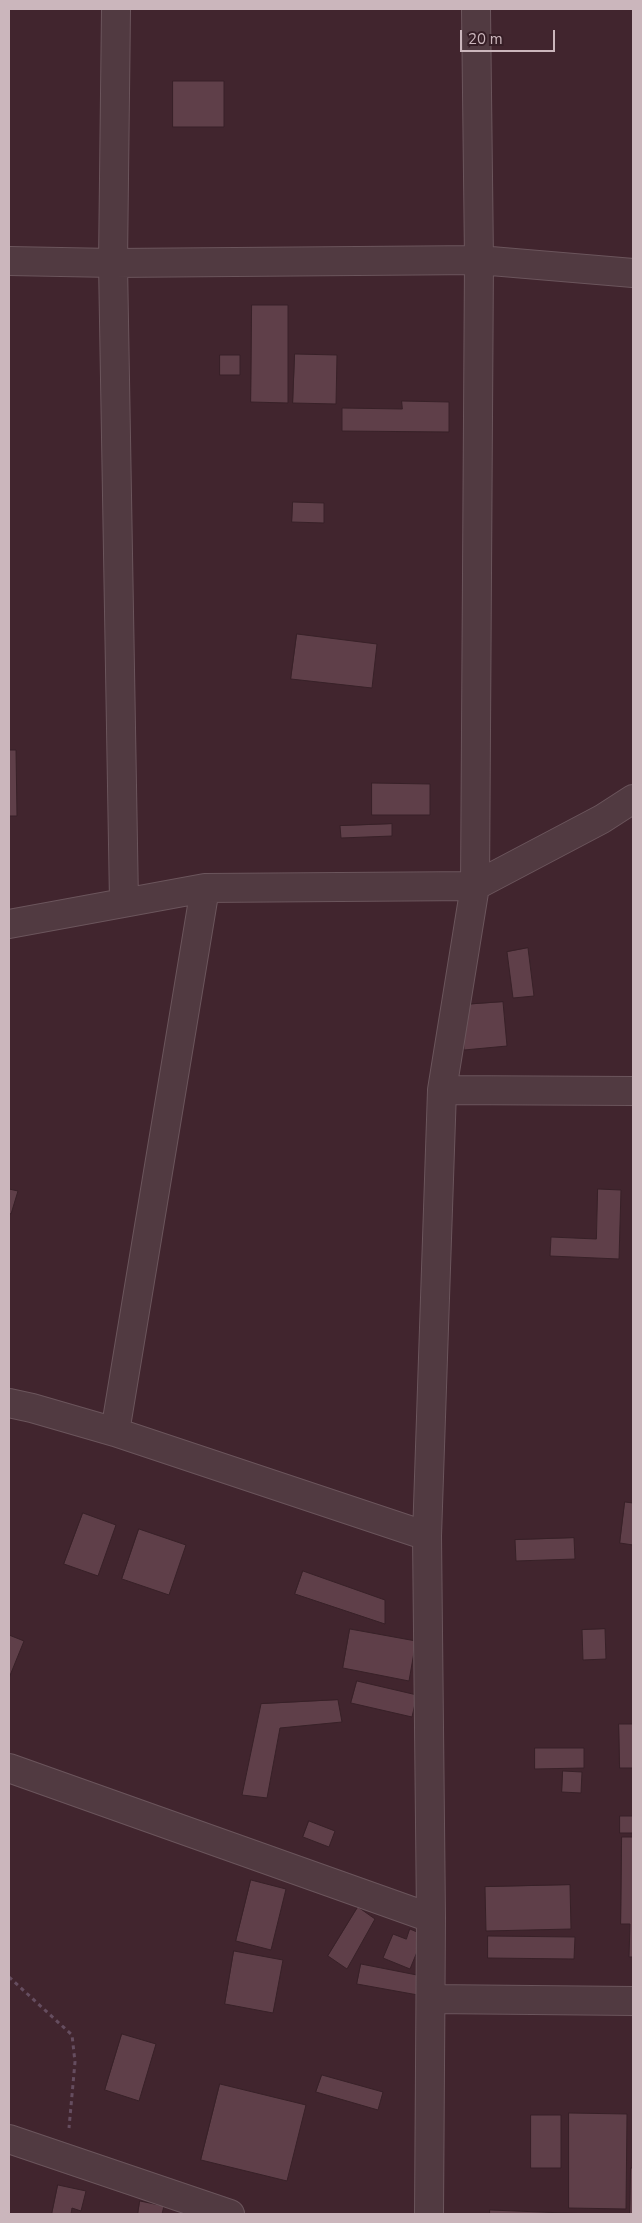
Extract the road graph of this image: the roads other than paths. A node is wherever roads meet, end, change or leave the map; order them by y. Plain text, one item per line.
1 (116, 9) edge
2 (476, 9) edge
3 (479, 260) junction
4 (9, 261) edge
5 (113, 263) junction
6 (633, 273) edge
7 (633, 799) edge
8 (475, 886) junction
9 (205, 888) junction
10 (124, 902) junction
11 (9, 924) edge
12 (442, 1090) junction
13 (633, 1091) edge
14 (9, 1403) edge
15 (115, 1432) junction
16 (427, 1536) junction
17 (9, 1768) edge
18 (431, 1918) junction
19 (431, 1999) junction
20 (633, 2001) edge
21 (9, 2139) edge
22 (230, 2214) edge
23 (429, 2214) edge

1 - 5 street
2 - 3 street
3 - 5 street
3 - 6 street
3 - 8 street
4 - 5 street
5 - 10 street
7 - 8 street
8 - 9 street
8 - 12 street
9 - 10 street
9 - 15 street
10 - 11 street
12 - 13 street
12 - 16 street
14 - 15 street
15 - 16 street
16 - 18 street
17 - 18 street
18 - 19 street
19 - 20 street
19 - 23 street
21 - 22 street

